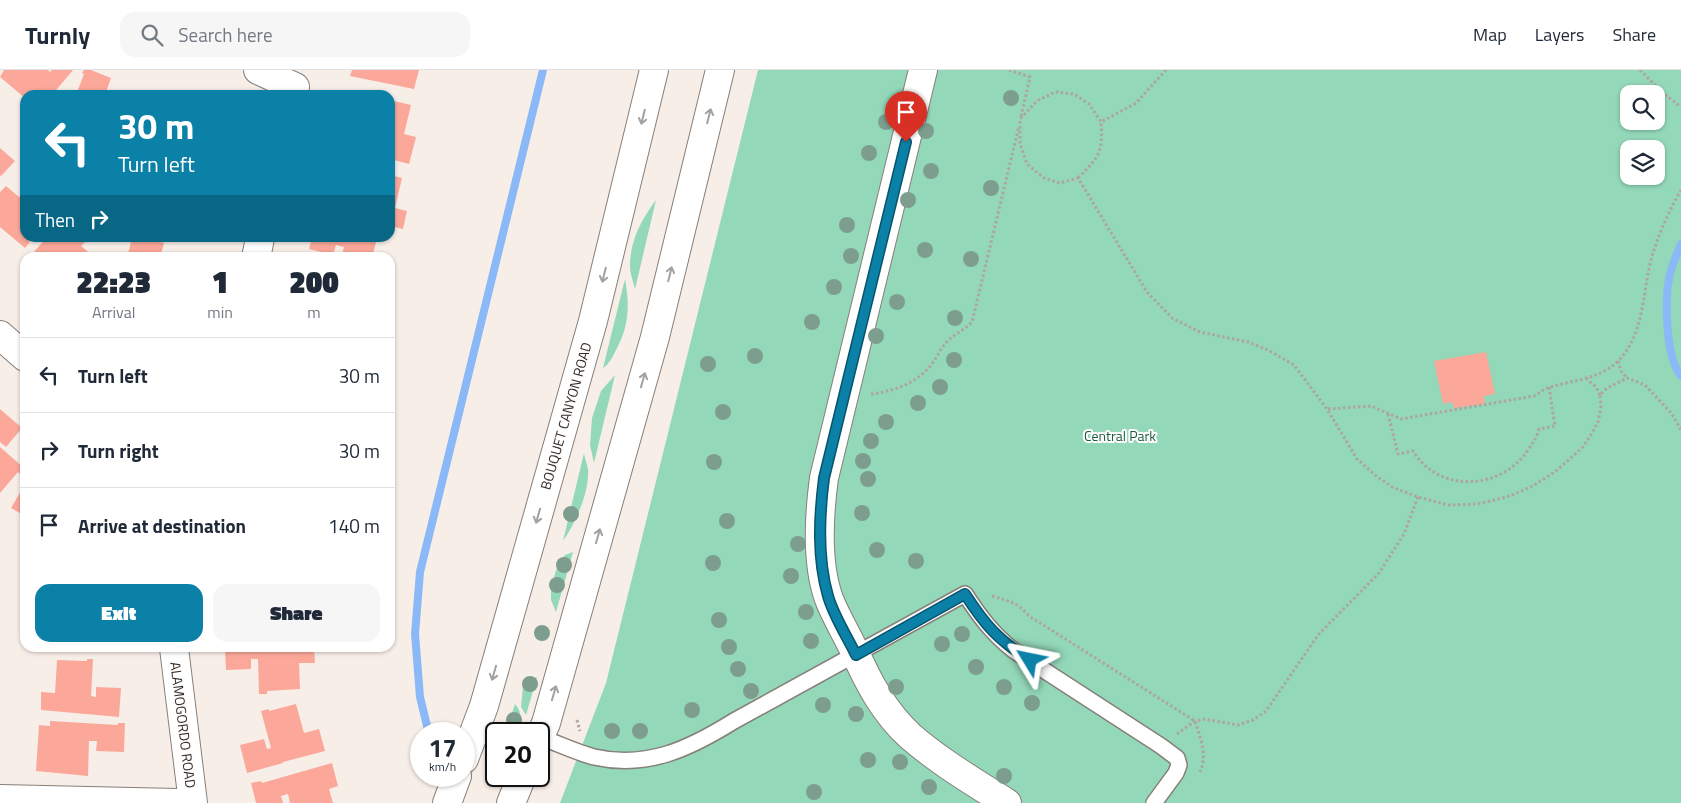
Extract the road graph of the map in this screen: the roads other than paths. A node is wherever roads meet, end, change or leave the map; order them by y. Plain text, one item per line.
1 (258, 70) edge
2 (654, 70) edge
3 (720, 70) edge
4 (923, 70) edge
5 (296, 84) edge
6 (0, 335) edge
7 (20, 353) edge
8 (174, 652) edge
9 (856, 655) junction
10 (545, 722) edge
11 (475, 730) edge
12 (550, 742) edge
13 (453, 787) edge
14 (0, 799) edge
15 (178, 803) edge
16 (193, 803) edge
17 (447, 803) edge
18 (1007, 803) edge
19 (1154, 803) edge

1 - 5 main road
2 -> 11 main road, BOUQUET CANYON ROAD
10 -> 3 main road
4 - 9 main road
6 - 7 main road
8 - 16 main road, ALAMOGORDO ROAD
9 - 12 lane
9 - 18 main road
9 - 19 lane
13 - 17 main road
14 - 15 main road

